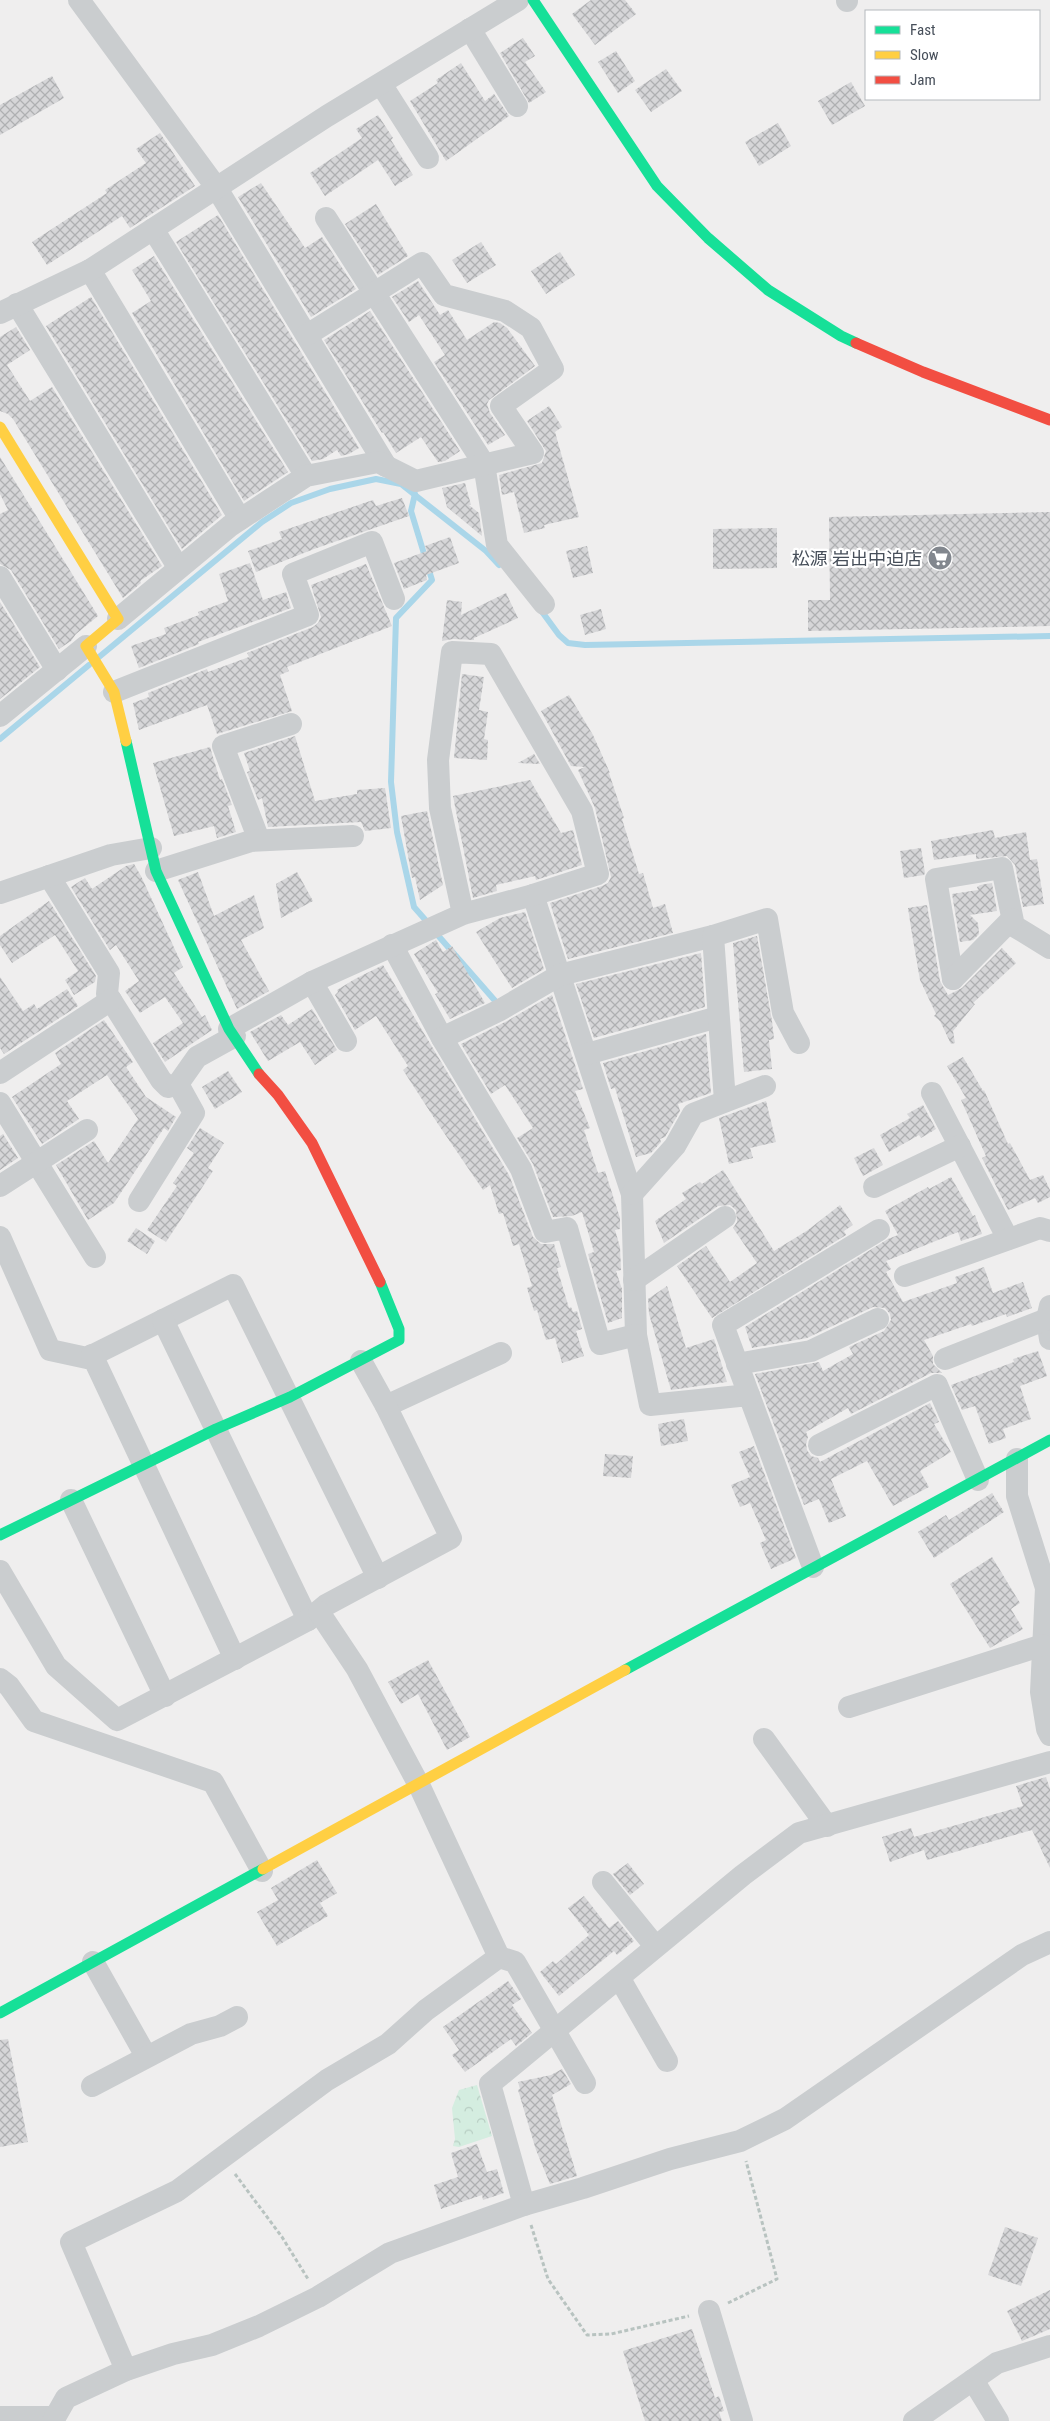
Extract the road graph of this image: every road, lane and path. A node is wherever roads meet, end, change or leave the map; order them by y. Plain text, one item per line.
1 (80, 0) edge
2 (518, 0) edge
3 (533, 0) edge
4 (470, 29) junction
5 (381, 84) junction
6 (517, 106) dead end
7 (428, 158) dead end
8 (216, 187) junction
9 (326, 218) dead end
10 (152, 228) junction
11 (90, 270) junction
12 (374, 293) junction
13 (9, 308) edge
14 (307, 335) junction
15 (1049, 416) edge
16 (0, 427) edge
17 (484, 464) junction
18 (386, 466) junction
19 (306, 476) junction
20 (240, 519) junction
21 (178, 567) junction
22 (0, 577) edge
23 (394, 599) dead end
24 (544, 604) dead end
25 (118, 619) junction
26 (92, 656) junction
27 (57, 670) junction
28 (114, 692) junction
29 (0, 716) edge
30 (291, 724) dead end
31 (353, 836) dead end
32 (259, 840) junction
33 (151, 848) junction
34 (156, 871) junction
35 (49, 876) junction
36 (0, 893) edge
37 (533, 895) junction
38 (464, 914) junction
39 (1012, 919) junction
40 (713, 936) junction
41 (392, 944) junction
42 (1050, 948) edge
43 (560, 975) junction
44 (312, 982) junction
45 (111, 1000) junction
46 (718, 1017) junction
47 (232, 1033) junction
48 (442, 1038) junction
49 (346, 1041) dead end
50 (799, 1043) dead end
51 (587, 1054) junction
52 (0, 1073) edge
53 (178, 1084) junction
54 (765, 1086) dead end
55 (932, 1093) dead end
56 (725, 1101) junction
57 (0, 1103) edge
58 (87, 1130) dead end
59 (960, 1146) junction
60 (36, 1162) junction
61 (0, 1186) edge
62 (874, 1187) dead end
63 (632, 1194) junction
64 (139, 1201) dead end
65 (725, 1217) dead end
66 (879, 1230) dead end
67 (1050, 1231) edge
68 (0, 1237) edge
69 (1008, 1239) junction
70 (95, 1257) dead end
71 (905, 1276) dead end
72 (634, 1280) junction
73 (878, 1319) dead end
74 (162, 1320) junction
75 (1049, 1321) edge
76 (636, 1335) junction
77 (501, 1353) dead end
78 (92, 1355) junction
79 (945, 1359) dead end
80 (361, 1361) junction
81 (737, 1364) junction
82 (749, 1395) junction
83 (290, 1397) junction
84 (386, 1406) junction
85 (216, 1429) junction
86 (1050, 1440) edge
87 (819, 1445) dead end
88 (1017, 1459) junction
89 (143, 1465) junction
90 (978, 1480) junction
91 (71, 1500) junction
92 (0, 1535) edge
93 (813, 1567) junction
94 (0, 1571) edge
95 (378, 1578) junction
96 (314, 1616) junction
97 (1043, 1645) junction
98 (235, 1659) junction
99 (0, 1679) edge
100 (165, 1696) junction
101 (849, 1708) dead end
102 (1050, 1735) edge
103 (764, 1739) dead end
104 (1050, 1762) edge
105 (419, 1785) junction
106 (827, 1826) junction
107 (262, 1871) junction
108 (603, 1882) dead end
109 (1050, 1942) edge
110 (656, 1946) junction
111 (499, 1957) junction
112 (93, 1962) junction
113 (620, 1979) junction
114 (0, 2013) edge
115 (237, 2017) dead end
116 (555, 2032) junction
117 (146, 2056) junction
118 (667, 2061) dead end
119 (585, 2083) dead end
120 (92, 2086) dead end
121 (740, 2141) junction
122 (223, 2157) junction
123 (524, 2205) junction
124 (318, 2297) junction
125 (709, 2311) junction
126 (1050, 2346) edge
127 (126, 2370) junction
128 (973, 2380) junction
129 (0, 2417) edge
130 (54, 2419) edge
131 (742, 2421) edge
132 (914, 2421) edge
133 (998, 2421) edge

1 - 8 street
2 - 4 street
3 - 15 street
4 - 5 street
4 - 6 street
5 - 7 street
5 - 8 street
8 - 10 street
8 - 14 street
9 - 12 street
10 - 11 street
10 - 19 street
11 - 13 street
11 - 20 street
12 - 14 street
12 - 17 street
12 - 17 street
13 - 21 street
14 - 18 street
16 - 25 street
17 - 18 street
17 - 24 street
18 - 19 street
19 - 20 street
20 - 21 street
21 - 25 street
22 - 27 street
23 - 28 street
25 - 26 street
26 - 27 street
26 - 28 street
27 - 29 street
28 - 33 street
30 - 32 street
31 - 32 street
32 - 34 street
33 - 34 street
33 - 35 street
34 - 47 street
35 - 36 street
35 - 45 street
37 - 38 street
37 - 38 street
37 - 43 street
38 - 41 street
39 - 39 street
39 - 42 street
40 - 43 street
40 - 46 street
40 - 50 street
41 - 44 street
41 - 48 street
43 - 48 street
43 - 51 street
44 - 47 street
44 - 49 street
45 - 52 street
45 - 53 street
46 - 51 street
46 - 56 street
47 - 53 street
47 - 80 street
48 - 76 street
51 - 63 street
53 - 64 street
54 - 56 street
55 - 59 street
56 - 63 street
57 - 60 street
58 - 60 street
59 - 62 street
59 - 69 street
60 - 61 street
60 - 70 street
63 - 72 street
65 - 72 street
66 - 81 street
67 - 69 street
68 - 78 street
69 - 71 street
72 - 76 street
73 - 81 street
74 - 78 street
74 - 83 street
74 - 85 street
75 - 79 street
76 - 82 street
77 - 84 street
78 - 89 street
80 - 83 street
80 - 84 street
81 - 82 street
82 - 93 street
83 - 85 street
83 - 95 street
84 - 95 street
85 - 89 street
85 - 96 street
86 - 88 street
87 - 90 street
88 - 90 street
88 - 97 street
89 - 91 street
89 - 98 street
90 - 93 street
91 - 92 street
91 - 100 street
93 - 105 street
94 - 100 street
95 - 96 street
96 - 98 street
96 - 105 street
97 - 101 street
97 - 102 street
98 - 100 street
99 - 107 street
103 - 106 street
104 - 106 street
105 - 107 street
105 - 111 street
106 - 110 street
107 - 112 street
108 - 110 street
109 - 121 street
110 - 113 street
111 - 116 street
111 - 122 street
112 - 114 street
112 - 117 street
113 - 116 street
113 - 118 street
115 - 117 street
116 - 119 street
116 - 123 street
117 - 120 street
121 - 123 street
121 - 125 path
122 - 124 path
122 - 127 street
123 - 124 street
123 - 125 path
124 - 127 street
125 - 131 street
126 - 128 street
127 - 130 street
128 - 132 street
128 - 133 street
129 - 130 street

